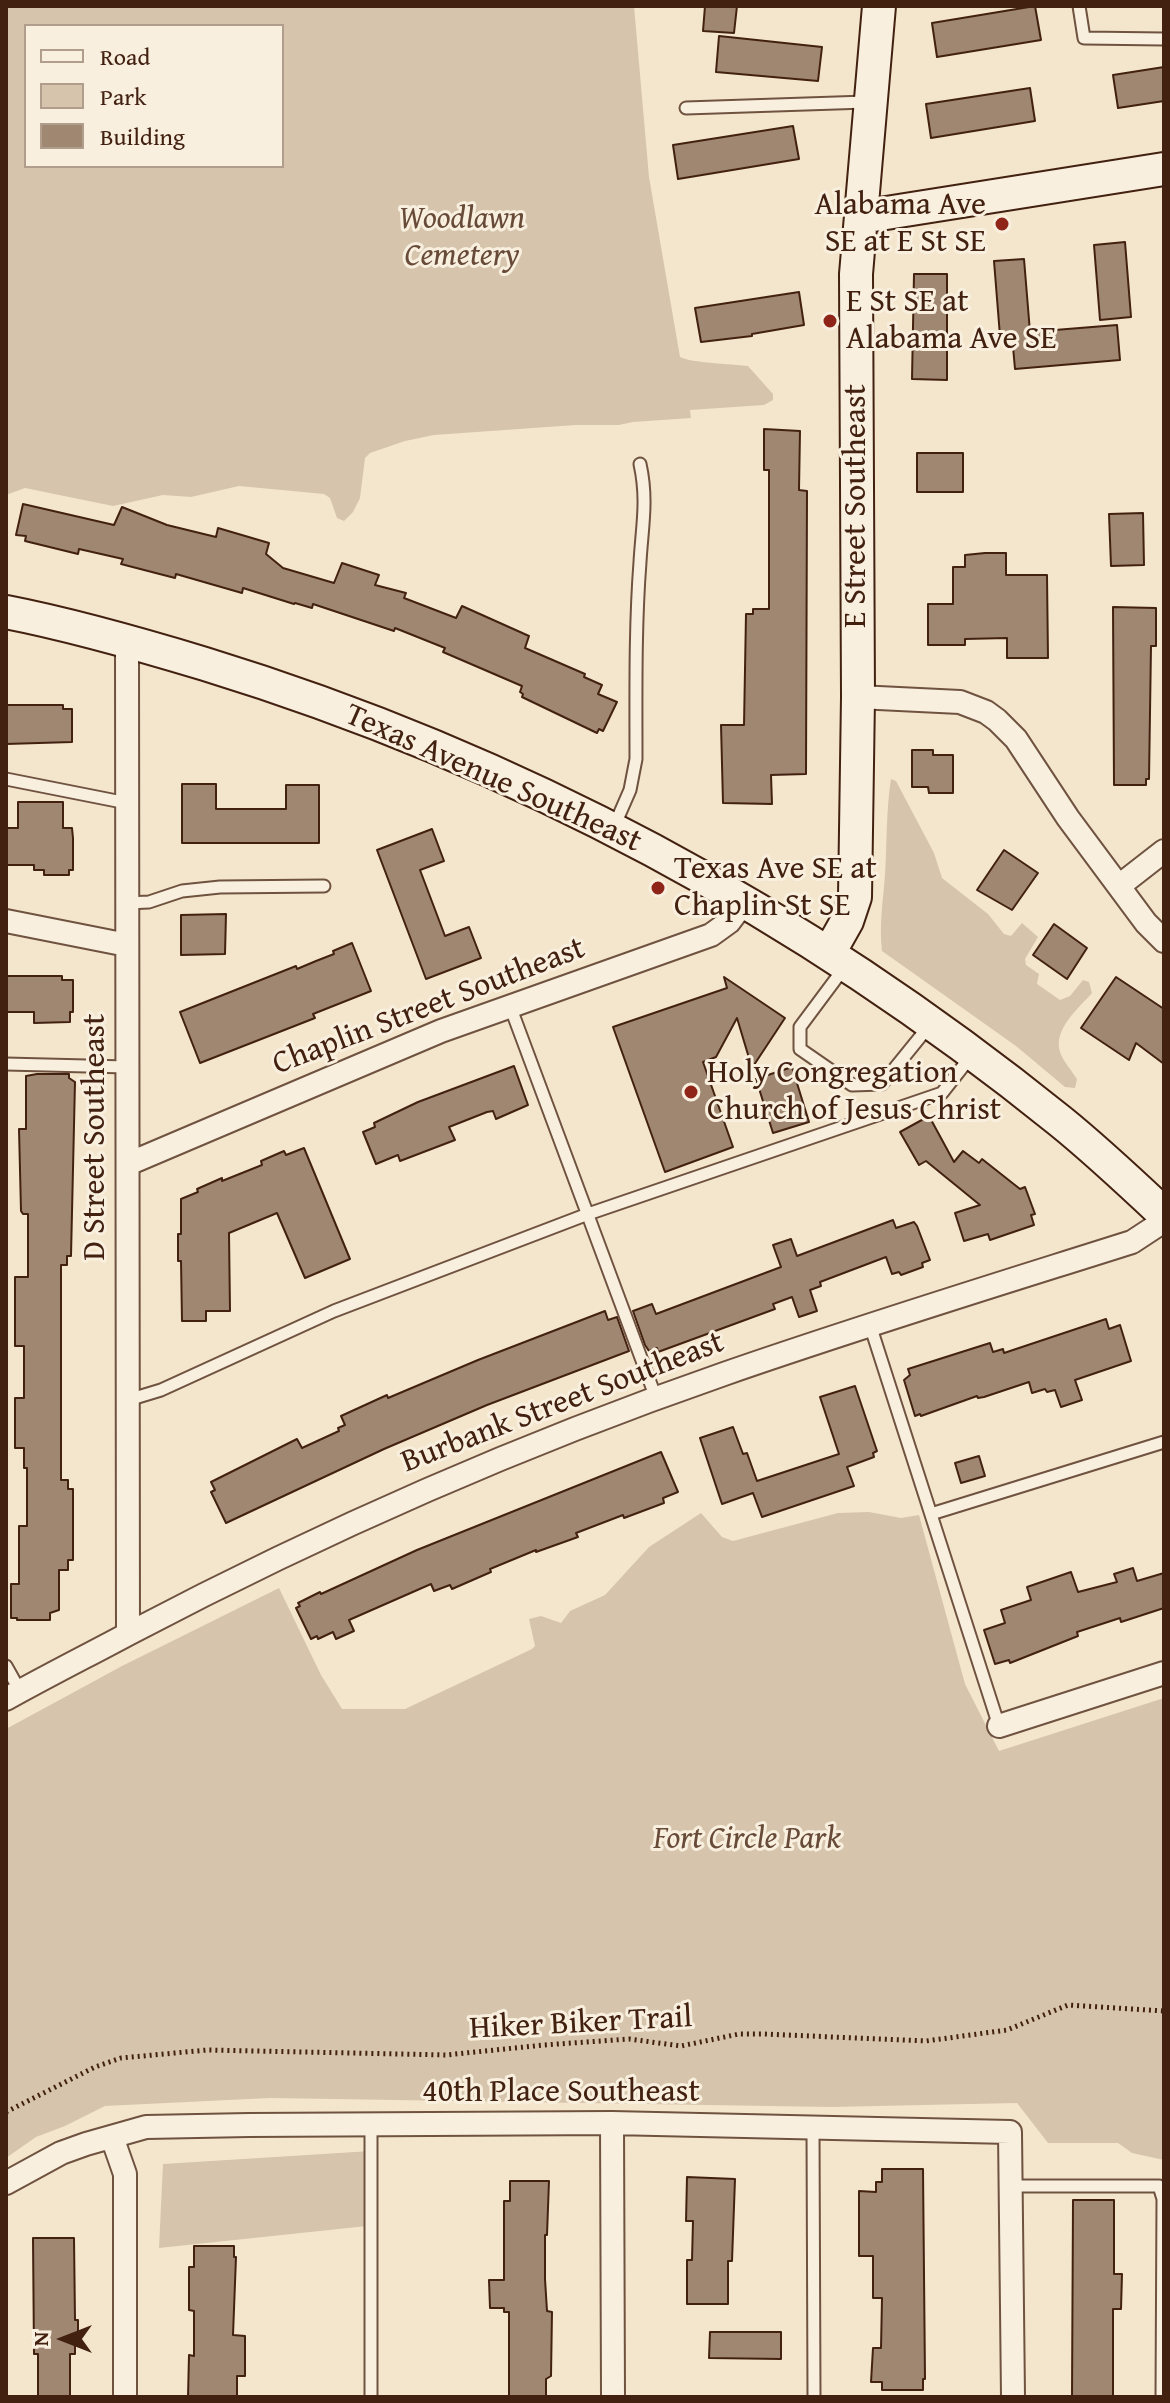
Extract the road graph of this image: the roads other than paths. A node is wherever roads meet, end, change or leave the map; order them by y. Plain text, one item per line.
1 (879, 6) edge
2 (1079, 6) edge
3 (1164, 39) edge
4 (871, 101) junction
5 (686, 108) dead end
6 (1164, 169) edge
7 (861, 217) junction
8 (640, 464) dead end
9 (6, 612) edge
10 (127, 641) junction
11 (858, 697) junction
12 (6, 779) edge
13 (127, 803) junction
14 (613, 830) junction
15 (1164, 851) edge
16 (324, 886) dead end
17 (1119, 886) junction
18 (745, 901) junction
19 (127, 903) junction
20 (6, 921) edge
21 (1164, 941) edge
22 (127, 945) junction
23 (838, 959) junction
24 (510, 1006) junction
25 (932, 1023) junction
26 (973, 1053) junction
27 (6, 1064) edge
28 (127, 1067) junction
29 (128, 1164) junction
30 (588, 1214) junction
31 (1164, 1214) edge
32 (1164, 1221) edge
33 (870, 1325) junction
34 (656, 1398) junction
35 (128, 1400) junction
36 (1164, 1442) edge
37 (931, 1514) junction
38 (128, 1634) junction
39 (6, 1666) edge
40 (1164, 1673) edge
41 (13, 1695) edge
42 (999, 1726) joint
43 (612, 2123) junction
44 (371, 2124) junction
45 (813, 2128) junction
46 (112, 2137) junction
47 (6, 2183) edge
48 (1011, 2186) junction
49 (125, 2397) edge
50 (371, 2397) edge
51 (613, 2397) edge
52 (814, 2397) edge
53 (1013, 2397) edge
54 (1162, 2397) edge

1 - 4 main road, E Street Southeast
2 - 3 lane
4 - 5 lane
4 - 7 main road, E Street Southeast
6 - 7 main road
7 - 11 main road, E Street Southeast
8 - 14 lane
9 - 10 main road, Texas Avenue Southeast
10 - 13 street, D Street Southeast
10 - 14 main road, Texas Avenue Southeast
11 - 17 street
11 - 23 main road, E Street Southeast
12 - 13 lane
13 - 19 street, D Street Southeast
14 - 18 main road, Texas Avenue Southeast
15 - 17 street
16 - 19 lane
17 - 21 street
18 - 23 main road, Texas Avenue Southeast
18 - 24 street, Chaplin Street Southeast
19 - 22 street, D Street Southeast
20 - 22 street
22 - 28 street, D Street Southeast
23 - 25 main road, Texas Avenue Southeast
23 - 25 lane
24 - 29 street, Chaplin Street Southeast
24 - 30 lane
25 - 26 main road, Texas Avenue Southeast
26 - 30 lane
26 - 31 main road, Texas Avenue Southeast
27 - 28 lane
28 - 29 street, D Street Southeast
29 - 35 street, D Street Southeast
30 - 34 lane
30 - 35 lane
32 - 33 street, Burbank Street Southeast
33 - 34 street, Burbank Street Southeast
33 - 37 lane
34 - 38 street, Burbank Street Southeast
35 - 38 street, D Street Southeast
36 - 37 lane
37 - 42 lane
38 - 41 street, Burbank Street Southeast
39 - 41 lane
40 - 42 street
43 - 44 street, 40th Place Southeast
43 - 45 street, 40th Place Southeast
43 - 51 street
44 - 46 street, 40th Place Southeast
44 - 50 lane
45 - 48 street, 40th Place Southeast
45 - 52 lane
46 - 47 street, 40th Place Southeast
46 - 49 street
48 - 53 street
48 - 54 lane

